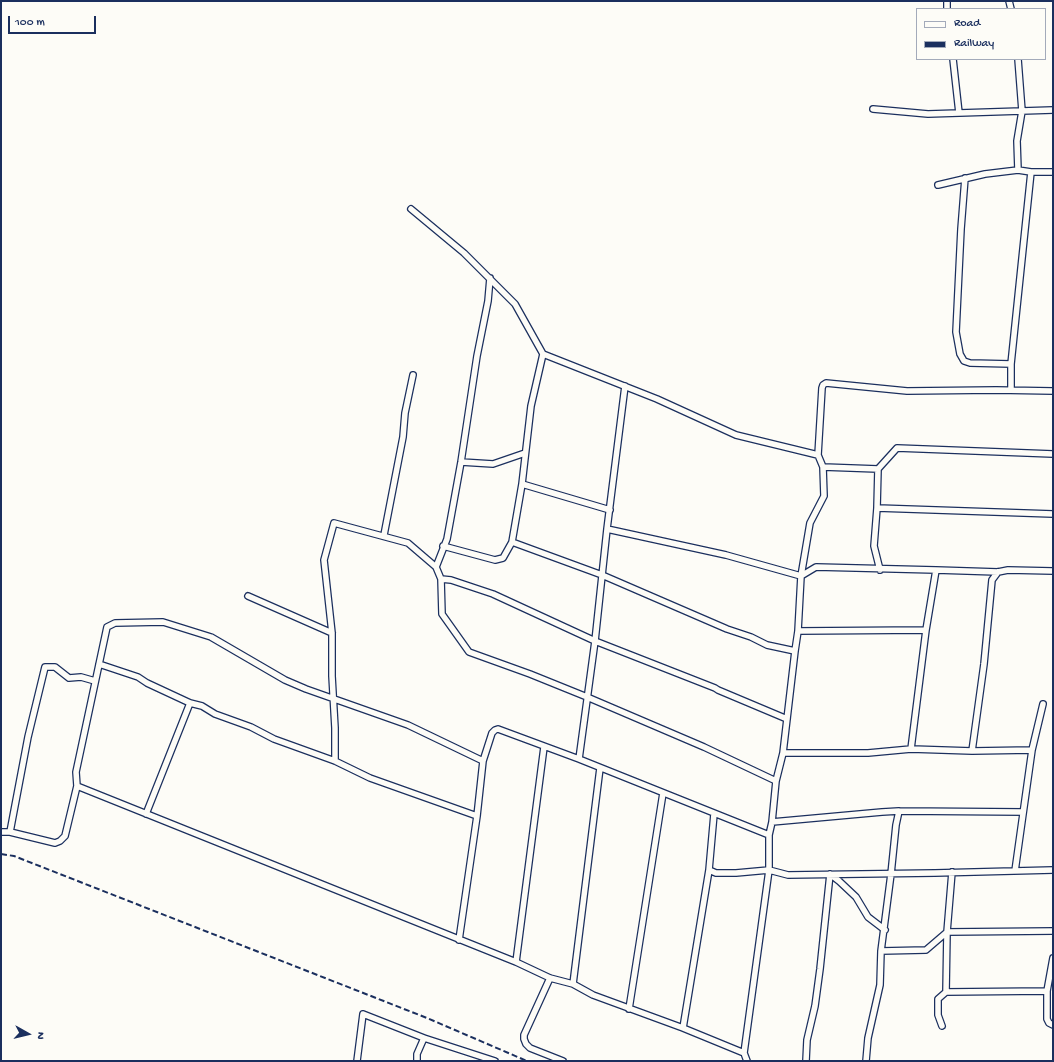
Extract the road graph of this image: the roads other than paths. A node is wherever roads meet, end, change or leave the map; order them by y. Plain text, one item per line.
1 (953, 60) edge
2 (1018, 60) edge
3 (873, 109) dead end
4 (1053, 110) edge
5 (1022, 111) junction
6 (959, 113) junction
7 (1018, 170) junction
8 (1031, 172) junction
9 (1053, 172) edge
10 (966, 178) junction
11 (938, 185) dead end
12 (411, 209) dead end
13 (490, 278) junction
14 (543, 354) junction
15 (1012, 364) junction
16 (413, 375) dead end
17 (625, 386) junction
18 (1011, 390) junction
19 (1053, 391) edge
20 (525, 453) junction
21 (1053, 454) edge
22 (818, 455) junction
23 (461, 462) junction
24 (823, 467) junction
25 (878, 469) junction
26 (522, 484) junction
27 (877, 508) junction
28 (610, 510) junction
29 (1053, 514) edge
30 (607, 529) junction
31 (384, 535) junction
32 (512, 542) junction
33 (443, 546) junction
34 (436, 567) junction
35 (880, 570) junction
36 (936, 570) junction
37 (998, 572) junction
38 (1053, 572) edge
39 (602, 576) junction
40 (801, 576) junction
41 (441, 579) junction
42 (248, 596) dead end
43 (926, 630) junction
44 (798, 631) junction
45 (332, 632) junction
46 (595, 642) junction
47 (795, 651) junction
48 (99, 664) junction
49 (95, 681) junction
50 (587, 697) junction
51 (333, 698) junction
52 (190, 703) junction
53 (1043, 704) dead end
54 (787, 719) junction
55 (544, 747) junction
56 (911, 750) junction
57 (1032, 750) junction
58 (972, 751) junction
59 (783, 753) junction
60 (579, 759) junction
61 (334, 761) junction
62 (483, 761) junction
63 (600, 768) junction
64 (776, 781) junction
65 (77, 786) junction
66 (663, 793) junction
67 (899, 811) junction
68 (1023, 812) junction
69 (146, 814) junction
70 (714, 814) junction
71 (477, 816) junction
72 (772, 822) junction
73 (1, 832) edge
74 (10, 832) junction
75 (769, 835) junction
76 (709, 870) junction
77 (769, 870) junction
78 (1053, 870) edge
79 (1015, 871) junction
80 (952, 872) junction
81 (830, 874) junction
82 (891, 874) junction
83 (885, 930) junction
84 (1053, 931) edge
85 (947, 932) junction
86 (459, 940) junction
87 (881, 951) junction
88 (1053, 958) edge
89 (516, 962) junction
90 (550, 978) junction
91 (573, 984) junction
92 (1047, 991) junction
93 (946, 992) junction
94 (629, 1009) junction
95 (1053, 1025) edge
96 (942, 1026) dead end
97 (683, 1028) junction
98 (424, 1038) junction
99 (744, 1053) junction
100 (478, 1058) edge
101 (357, 1061) edge
102 (417, 1061) edge
103 (495, 1061) edge
104 (563, 1061) edge
105 (747, 1061) edge
106 (806, 1061) edge
107 (866, 1061) edge

1 - 6 street
2 - 5 street
3 - 6 street
4 - 5 street
5 - 6 street
5 - 7 street
7 - 8 street
7 - 10 street
8 - 9 street
8 - 15 street
10 - 11 street
10 - 15 street
12 - 13 street
13 - 14 street
13 - 23 street
14 - 17 street
14 - 20 street
15 - 18 street
16 - 31 street
17 - 22 street
17 - 28 street
18 - 19 street
18 - 22 street
20 - 23 street
20 - 26 street
21 - 25 street
22 - 24 street
23 - 33 street
24 - 25 street
24 - 40 street
25 - 27 street
26 - 28 street
26 - 32 street
27 - 29 street
27 - 35 street
28 - 30 street
30 - 39 street
30 - 40 street
31 - 34 street
31 - 45 street
32 - 33 street
32 - 39 street
33 - 34 street
34 - 41 street
35 - 36 street
35 - 40 street
36 - 37 street
36 - 43 street
37 - 38 street
37 - 58 street
39 - 46 street
39 - 47 street
40 - 44 street
41 - 46 street
41 - 50 street
42 - 45 street
43 - 44 street
43 - 56 street
44 - 47 street
45 - 51 street
46 - 50 street
46 - 54 street
47 - 54 street
48 - 49 street
48 - 51 street
48 - 52 street
49 - 65 street
49 - 74 street
50 - 60 street
50 - 64 street
51 - 61 street
51 - 62 street
52 - 61 street
52 - 69 street
53 - 57 street
54 - 59 street
55 - 60 street
55 - 62 street
55 - 89 street
56 - 58 street
56 - 59 street
57 - 58 street
57 - 68 street
59 - 64 street
60 - 63 street
61 - 71 street
62 - 71 street
63 - 66 street
63 - 91 street
64 - 72 street
65 - 69 street
65 - 74 street
66 - 70 street
66 - 94 street
67 - 68 street
67 - 72 street
67 - 82 street
68 - 79 street
69 - 86 street
70 - 75 street
70 - 76 street
71 - 86 street
72 - 75 street
73 - 74 street
75 - 77 street
76 - 77 street
76 - 97 street
77 - 81 street
77 - 99 street
78 - 79 street
79 - 80 street
80 - 82 street
80 - 85 street
81 - 82 street
81 - 83 street
81 - 106 street
82 - 83 street
83 - 87 street
84 - 85 street
85 - 87 street
85 - 93 street
86 - 89 street
87 - 107 street
88 - 92 street
89 - 90 street
90 - 91 street
90 - 104 street
91 - 94 street
92 - 93 street
92 - 95 street
93 - 96 street
94 - 97 street
97 - 99 street
98 - 100 street
98 - 101 street
98 - 102 street
99 - 105 street
100 - 103 street

